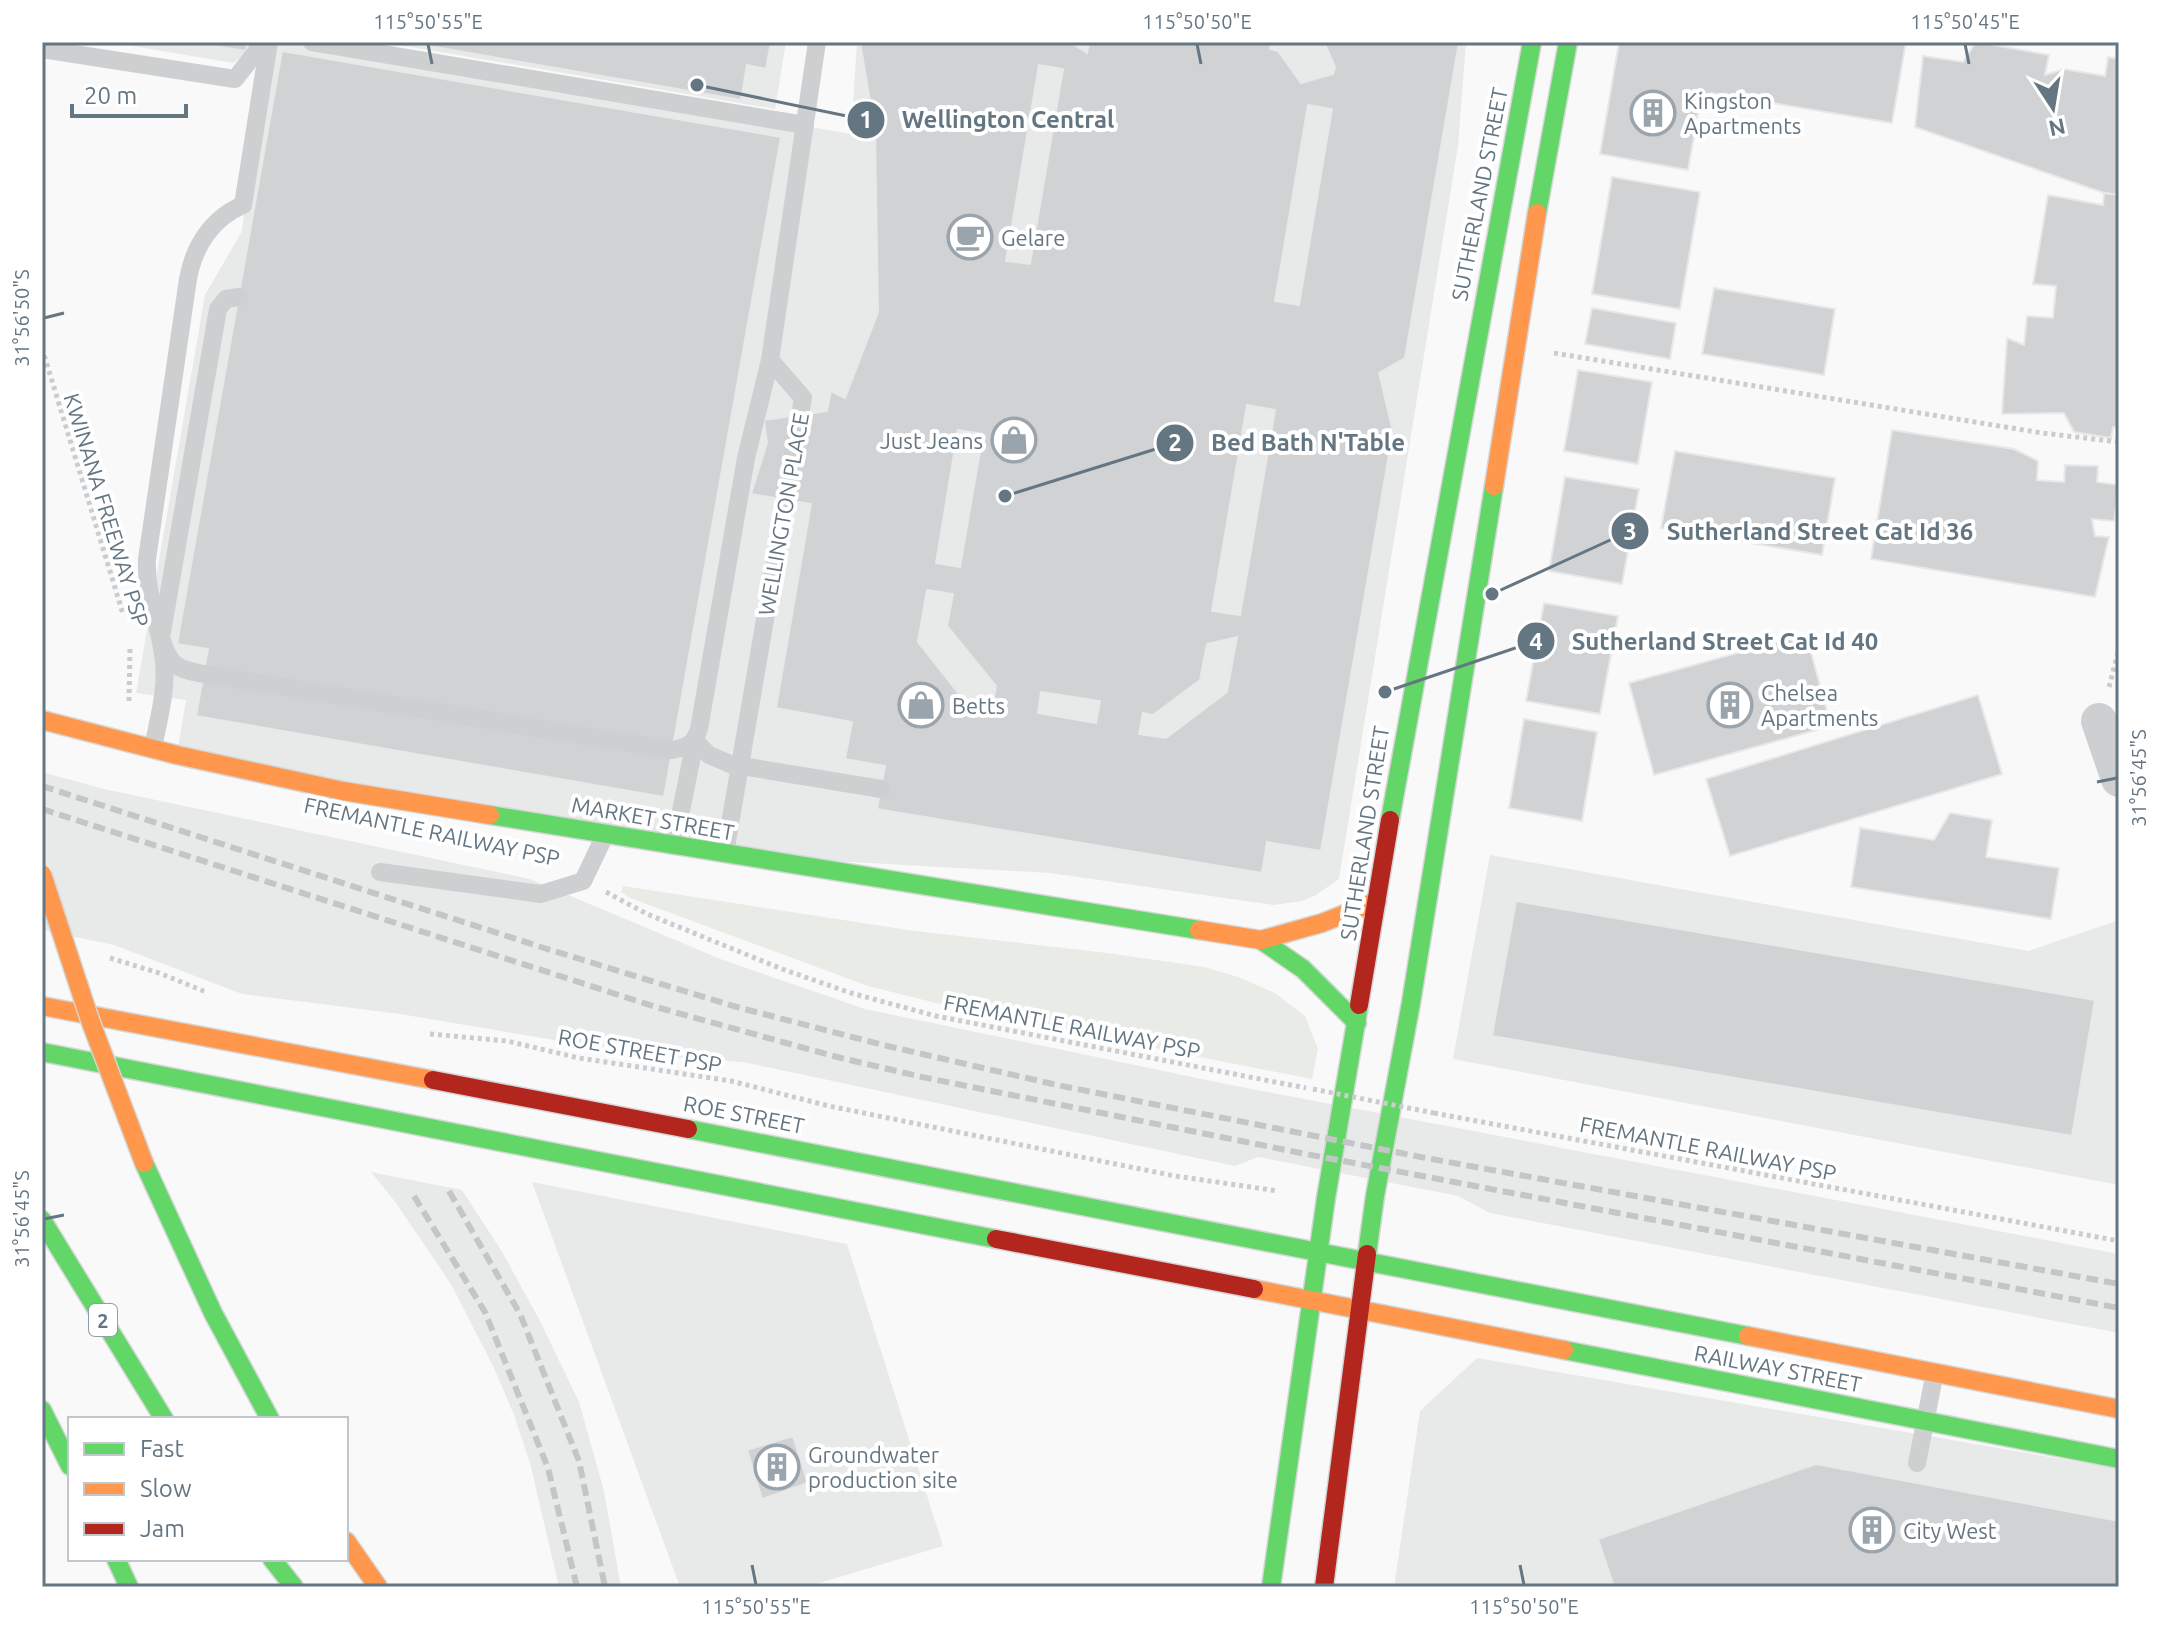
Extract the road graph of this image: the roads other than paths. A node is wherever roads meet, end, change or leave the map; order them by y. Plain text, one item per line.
1 (266, 42) edge
2 (312, 42) edge
3 (817, 42) edge
4 (1532, 42) edge
5 (1568, 42) edge
6 (42, 49) edge
7 (805, 125) junction
8 (239, 297) dead end
9 (770, 360) junction
10 (42, 720) edge
11 (2099, 721) dead end
12 (695, 741) junction
13 (153, 748) junction
14 (2119, 779) edge
15 (881, 789) dead end
16 (605, 834) junction
17 (674, 846) junction
18 (725, 855) junction
19 (380, 872) dead end
20 (42, 874) edge
21 (1377, 901) junction
22 (1261, 940) junction
23 (42, 1006) edge
24 (1357, 1023) junction
25 (42, 1052) edge
26 (355, 1065) junction
27 (346, 1113) junction
28 (42, 1220) edge
29 (1319, 1252) junction
30 (1366, 1261) junction
31 (1437, 1275) joint
32 (1312, 1301) junction
33 (1360, 1310) junction
34 (1935, 1372) junction
35 (2119, 1409) edge
36 (42, 1410) edge
37 (163, 1417) edge
38 (269, 1417) edge
39 (1925, 1421) junction
40 (2119, 1459) edge
41 (68, 1462) edge
42 (1917, 1463) dead end
43 (348, 1544) edge
44 (117, 1561) edge
45 (274, 1561) edge
46 (129, 1587) edge
47 (294, 1587) edge
48 (378, 1587) edge
49 (1271, 1587) edge
50 (1324, 1587) edge

1 - 6 lane
1 - 13 lane
2 - 7 lane
3 - 7 lane
4 - 21 main road, SUTHERLAND STREET
5 - 30 main road
7 - 9 lane
8 - 12 lane
9 - 12 lane
9 - 18 lane, WELLINGTON PLACE
10 - 13 main road, MARKET STREET
11 - 14 street
12 - 15 lane, bridge
12 - 17 lane
13 - 16 main road, MARKET STREET
16 - 17 main road, MARKET STREET
16 - 19 lane
17 - 18 main road, MARKET STREET
18 - 22 main road, MARKET STREET
20 - 38 main road, bridge
21 - 22 main road, MARKET STREET
21 - 24 main road, SUTHERLAND STREET
22 - 24 main road, MARKET STREET
23 - 26 main road, ROE STREET
24 - 29 main road, SUTHERLAND STREET
25 - 27 main road
26 - 27 main road
26 - 29 main road, ROE STREET
27 - 32 main road
28 - 37 main road, 2
29 - 30 main road, ROE STREET
29 - 32 main road, SUTHERLAND STREET
30 - 31 main road, ROE STREET
30 - 33 main road
31 - 34 main road, RAILWAY STREET
32 - 33 main road
32 - 49 main road, SUTHERLAND STREET
33 - 39 main road, RAILWAY STREET
33 - 50 main road
34 - 35 main road, RAILWAY STREET
34 - 39 lane
36 - 41 main road
39 - 40 main road, RAILWAY STREET
39 - 42 lane
43 - 48 main road
44 - 46 main road
45 - 47 main road

